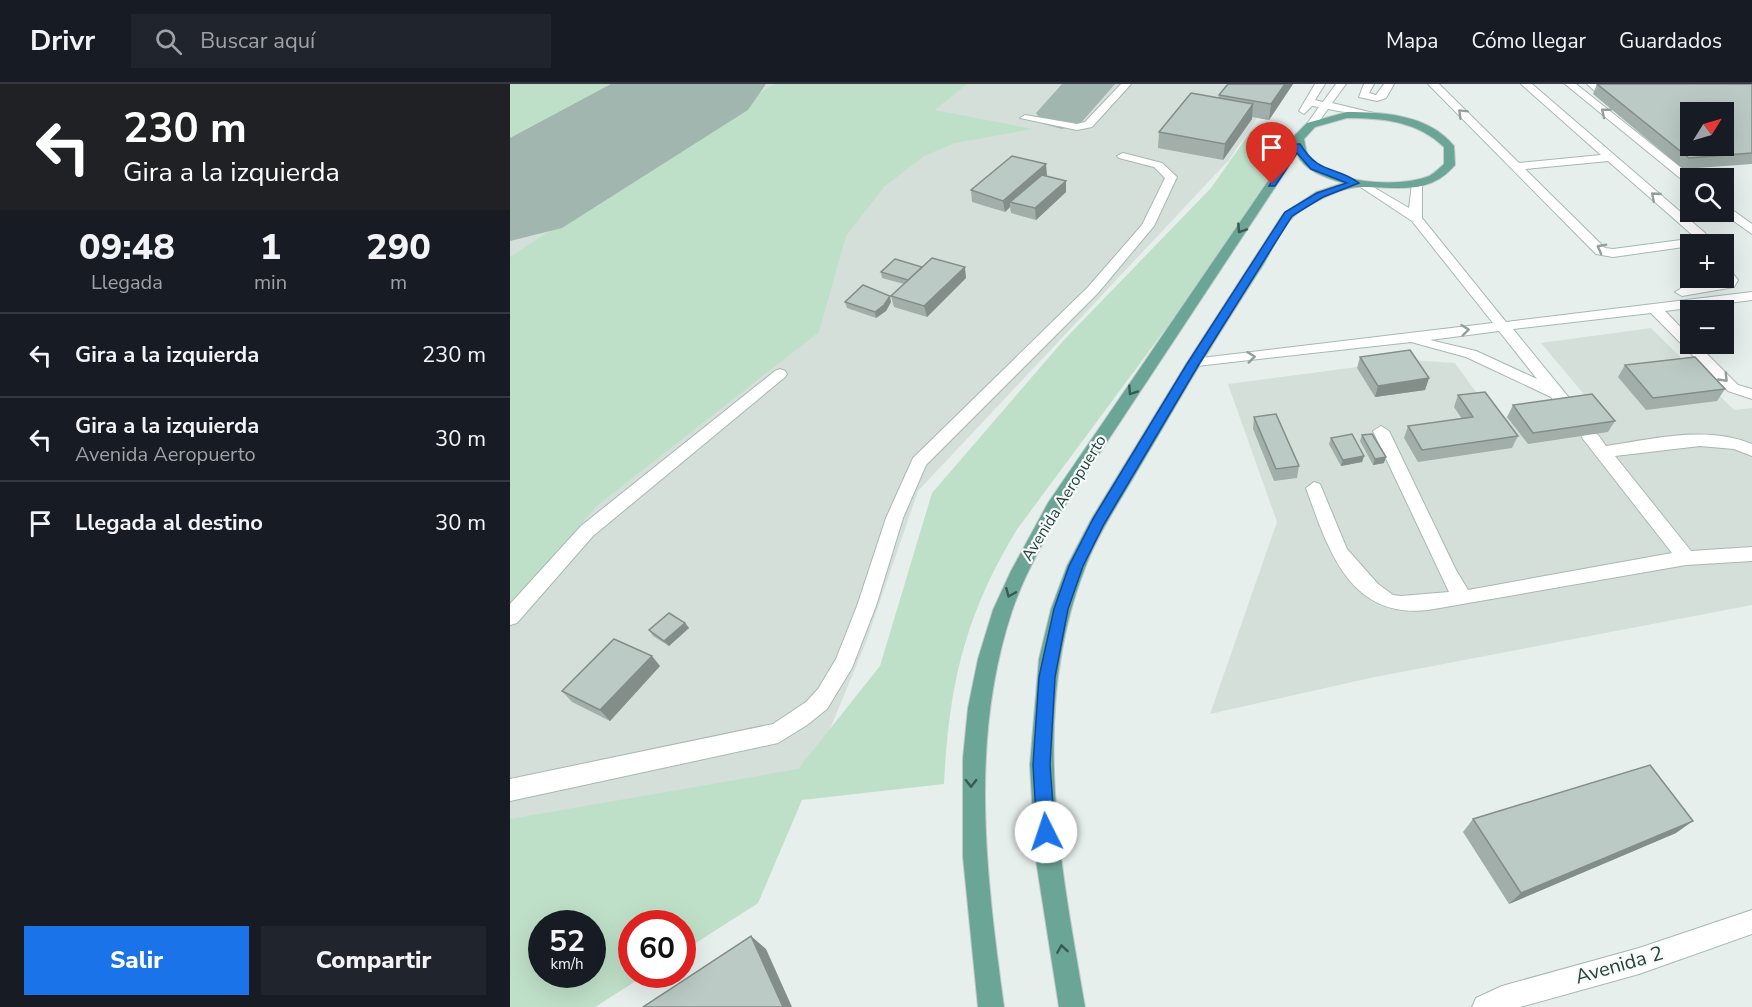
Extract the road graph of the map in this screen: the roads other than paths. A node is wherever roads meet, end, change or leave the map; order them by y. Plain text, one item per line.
1 (1126, 84) edge
2 (1320, 84) edge
3 (1341, 84) edge
4 (1369, 84) edge
5 (1389, 84) edge
6 (1432, 84) edge
7 (1526, 84) edge
8 (1560, 84) edge
9 (1592, 84) edge
10 (1574, 87) edge
11 (1604, 94) edge
12 (1308, 102) junction
13 (1324, 105) junction
14 (1377, 115) junction
15 (1025, 118) dead end
16 (1304, 134) junction
17 (1123, 156) dead end
18 (1611, 157) junction
19 (1516, 166) junction
20 (1680, 173) edge
21 (1359, 184) junction
22 (1418, 184) junction
23 (1734, 216) edge
24 (1416, 218) junction
25 (1752, 230) edge
26 (1698, 234) edge
27 (1680, 245) edge
28 (1710, 288) edge
29 (1752, 296) edge
30 (1653, 307) junction
31 (1612, 312) junction
32 (1502, 326) junction
33 (1398, 338) junction
34 (1193, 364) junction
35 (780, 374) dead end
36 (1752, 394) edge
37 (1557, 396) junction
38 (1568, 408) edge
39 (1381, 431) dead end
40 (1589, 435) edge
41 (1752, 450) edge
42 (1603, 452) junction
43 (1314, 488) dead end
44 (1752, 554) edge
45 (1686, 558) junction
46 (1463, 598) junction
47 (510, 617) edge
48 (510, 790) edge
49 (1752, 922) edge
50 (991, 1007) edge
51 (1072, 1007) edge
52 (1485, 1007) edge

1 - 15 street
2 - 12 street
3 - 13 street
4 - 5 street
19 -> 6 street
7 - 18 street
8 - 10 street
9 - 11 street
20 -> 10 street
12 - 13 street
12 - 16 street
13 - 14 street
13 - 16 street
14 - 16 main road
14 - 22 main road
16 - 21 main road
16 -> 50 main road, Avenida Aeropuerto
17 - 48 street
18 - 19 street
26 -> 18 street
27 -> 19 street
21 - 22 main road
21 - 24 street
21 - 34 main road
22 - 24 street
23 - 25 street
24 - 32 street
28 - 31 street
29 - 30 street
30 - 31 street
30 -> 36 street
31 - 32 street
33 -> 32 street
32 - 37 street
34 -> 33 street
33 - 37 street
51 -> 34 main road
35 - 47 street
37 - 38 street
39 - 46 street
40 - 42 street
41 - 42 street
42 - 45 street
43 - 46 street
44 - 45 street
45 - 46 street
49 - 52 street, Avenida 2

